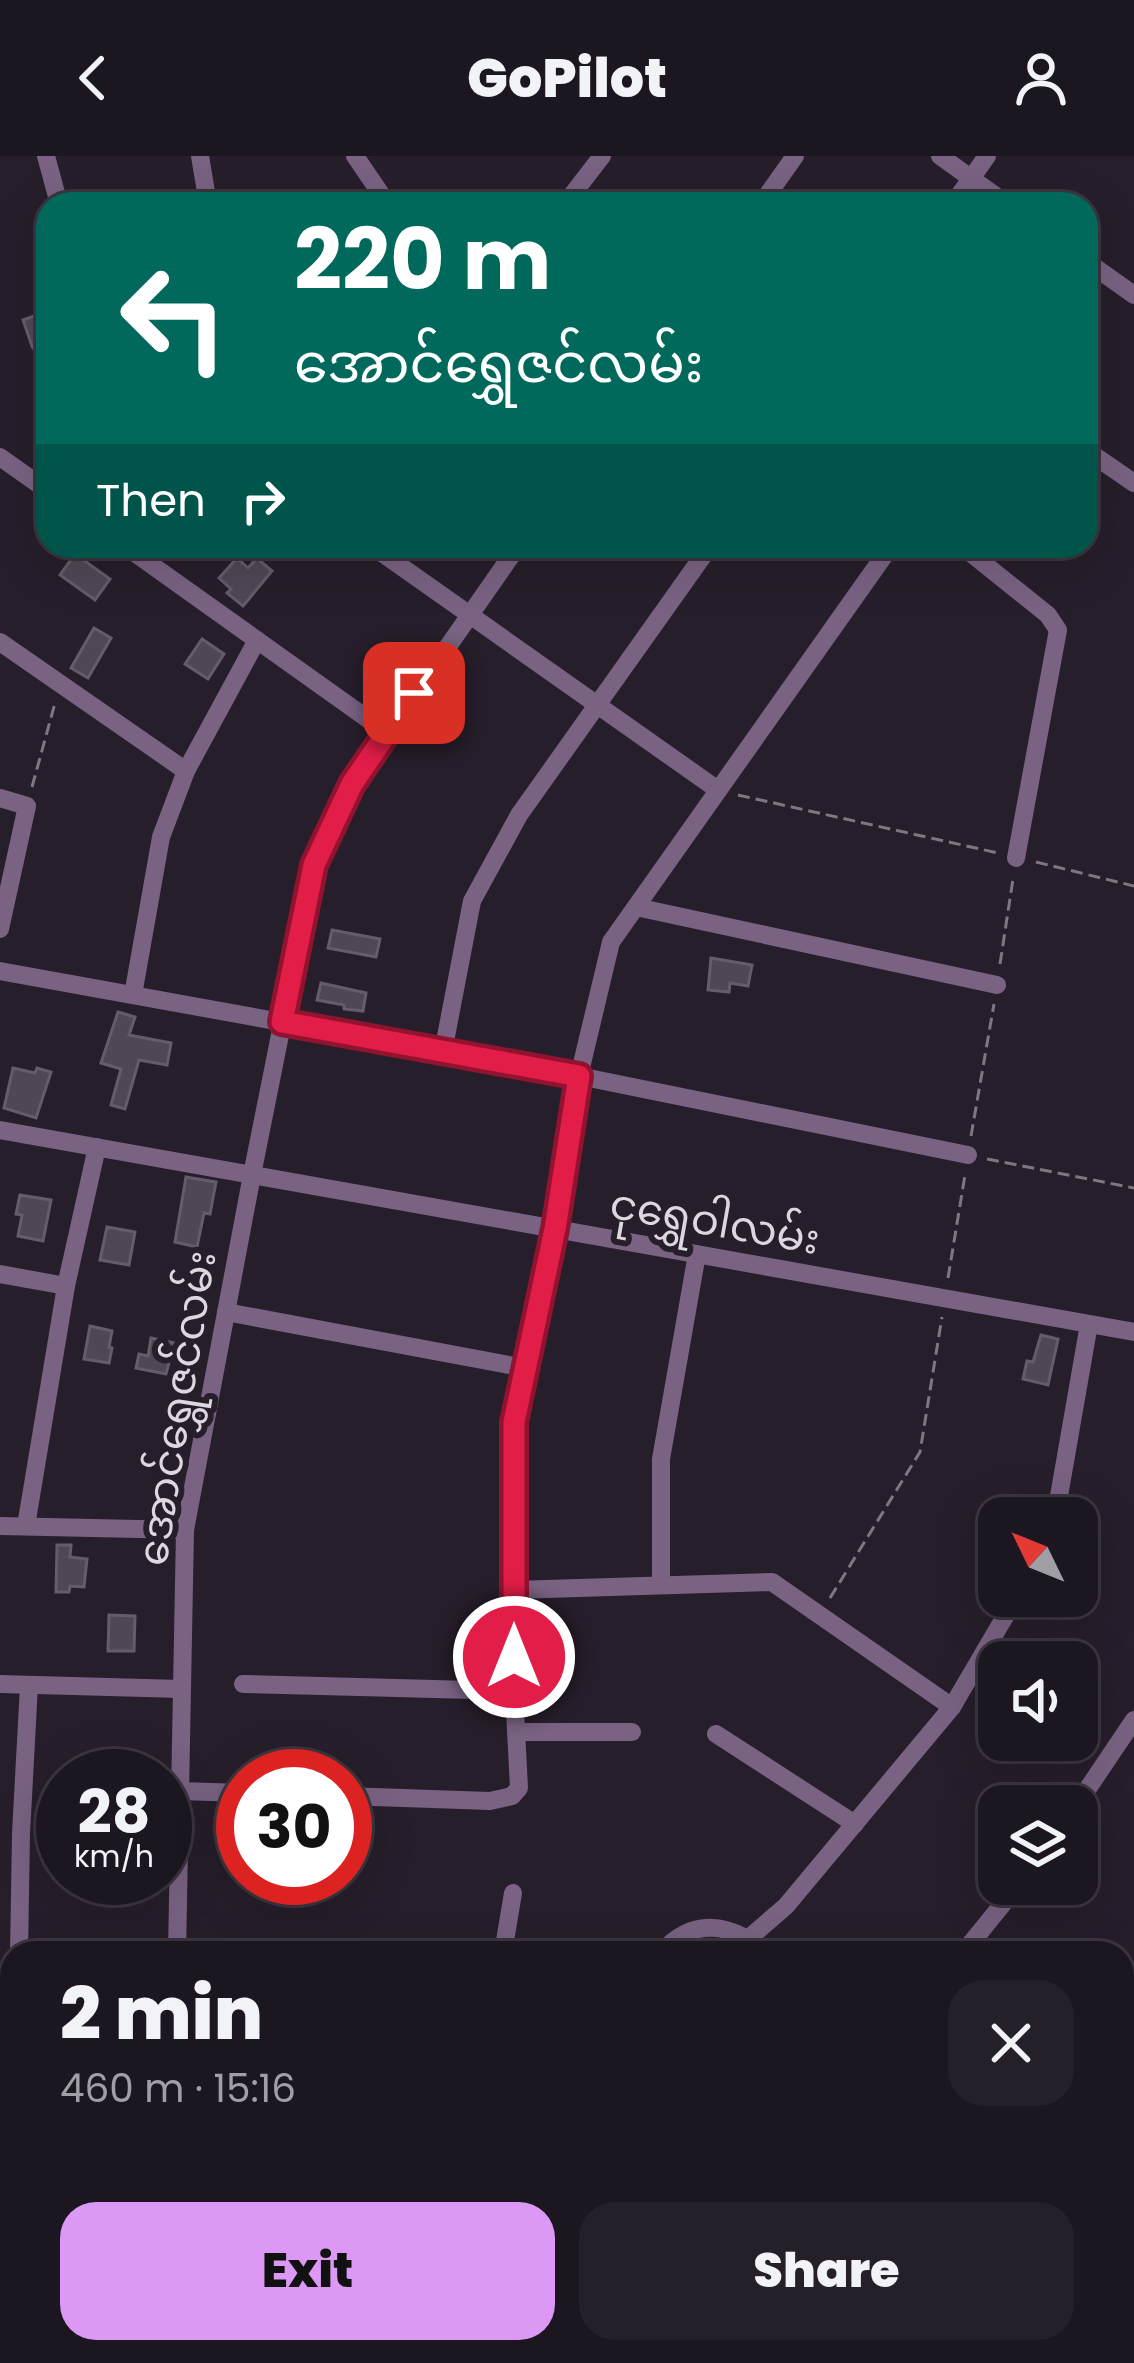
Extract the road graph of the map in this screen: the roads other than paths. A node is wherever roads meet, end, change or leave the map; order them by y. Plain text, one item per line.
1 (46, 156) edge
2 (200, 156) edge
3 (355, 156) edge
4 (575, 156) edge
5 (795, 156) edge
6 (940, 156) edge
7 (987, 156) edge
8 (597, 163) edge
9 (971, 178) junction
10 (56, 192) edge
11 (206, 192) edge
12 (380, 192) edge
13 (574, 192) edge
14 (770, 192) edge
15 (961, 192) edge
16 (990, 192) edge
17 (1098, 272) edge
18 (1134, 295) edge
19 (0, 457) edge
20 (1098, 458) edge
21 (36, 482) edge
22 (1134, 483) edge
23 (142, 558) edge
24 (389, 558) edge
25 (510, 558) edge
26 (701, 558) edge
27 (882, 558) edge
28 (977, 558) edge
29 (470, 615) junction
30 (257, 640) junction
31 (0, 642) edge
32 (597, 705) junction
33 (386, 732) junction
34 (186, 771) junction
35 (718, 790) junction
36 (0, 798) edge
37 (1016, 858) road end
38 (636, 907) junction
39 (0, 929) edge
40 (0, 971) edge
41 (998, 985) road end
42 (133, 995) junction
43 (282, 1022) junction
44 (443, 1052) junction
45 (579, 1076) junction
46 (0, 1130) edge
47 (97, 1147) junction
48 (968, 1155) road end
49 (251, 1174) junction
50 (555, 1229) junction
51 (697, 1254) junction
52 (0, 1274) edge
53 (66, 1286) junction
54 (226, 1312) junction
55 (1089, 1324) junction
56 (1134, 1332) edge
57 (525, 1368) junction
58 (1060, 1497) edge
59 (0, 1526) edge
60 (26, 1526) junction
61 (185, 1530) junction
62 (661, 1586) junction
63 (514, 1590) junction
64 (1005, 1617) edge
65 (0, 1684) edge
66 (243, 1684) dead end
67 (28, 1685) junction
68 (181, 1689) junction
69 (514, 1691) junction
70 (952, 1707) junction
71 (1134, 1720) edge
72 (516, 1732) junction
73 (632, 1732) dead end
74 (716, 1734) dead end
75 (180, 1749) edge
76 (1090, 1785) edge
77 (372, 1797) edge
78 (855, 1823) junction
79 (0, 1833) edge
80 (21, 1834) junction
81 (513, 1893) dead end
82 (178, 1905) edge
83 (1002, 1905) edge
84 (749, 1938) junction
85 (19, 1941) edge
86 (177, 1941) edge
87 (505, 1941) edge
88 (672, 1941) edge
89 (753, 1941) edge
90 (973, 1941) edge

1 - 10 street
2 - 11 street
3 - 12 street
4 - 8 street
5 - 14 street
6 - 9 street
7 - 9 street
8 - 13 street
9 - 15 street
9 - 16 street
17 - 18 street
19 - 21 street
20 - 22 street
23 - 30 street
24 - 29 street
25 - 29 street, အောင်ရွှေဇင်လမ်း
26 - 32 street
27 - 35 street
28 - 37 street
29 - 32 street
29 - 33 street, အောင်ရွှေဇင်လမ်း
30 - 33 street
30 - 34 street
31 - 34 street
32 - 35 street
32 - 44 street
33 - 43 street, အောင်ရွှေဇင်လမ်း
34 - 42 street
35 - 38 street
36 - 39 street
38 - 41 street
38 - 45 street
40 - 42 street
42 - 43 street
43 - 44 street
43 - 49 street, အောင်ရွှေဇင်လမ်း
44 - 45 street
45 - 48 street
45 - 50 street
46 - 47 street, ငုရွှေဝါလမ်း
47 - 49 street, ငုရွှေဝါလမ်း
47 - 53 street
49 - 50 street, ငုရွှေဝါလမ်း
49 - 54 street, အောင်ရွှေဇင်လမ်း
50 - 51 street, ငုရွှေဝါလမ်း
50 - 57 street
51 - 55 street, ငုရွှေဝါလမ်း
51 - 62 street
52 - 53 street
53 - 60 street
54 - 57 street
54 - 61 street, အောင်ရွှေဇင်လမ်း
55 - 56 street, ငုရွှေဝါလမ်း
55 - 58 street
57 - 63 street
59 - 60 street
60 - 61 street
61 - 68 street, အောင်ရွှေဇင်လမ်း
62 - 63 street
62 - 70 street
63 - 69 street
64 - 70 street
65 - 67 street
66 - 69 street
67 - 68 street
67 - 80 street
68 - 75 street, အောင်ရွှေဇင်လမ်း
69 - 72 street
70 - 78 street
71 - 76 street
72 - 73 street
72 - 77 street
74 - 78 street
78 - 84 street
79 - 80 street
80 - 85 street
81 - 87 street
82 - 86 street, အောင်ရွှေဇင်လမ်း
83 - 90 street
84 - 88 street
84 - 89 street

